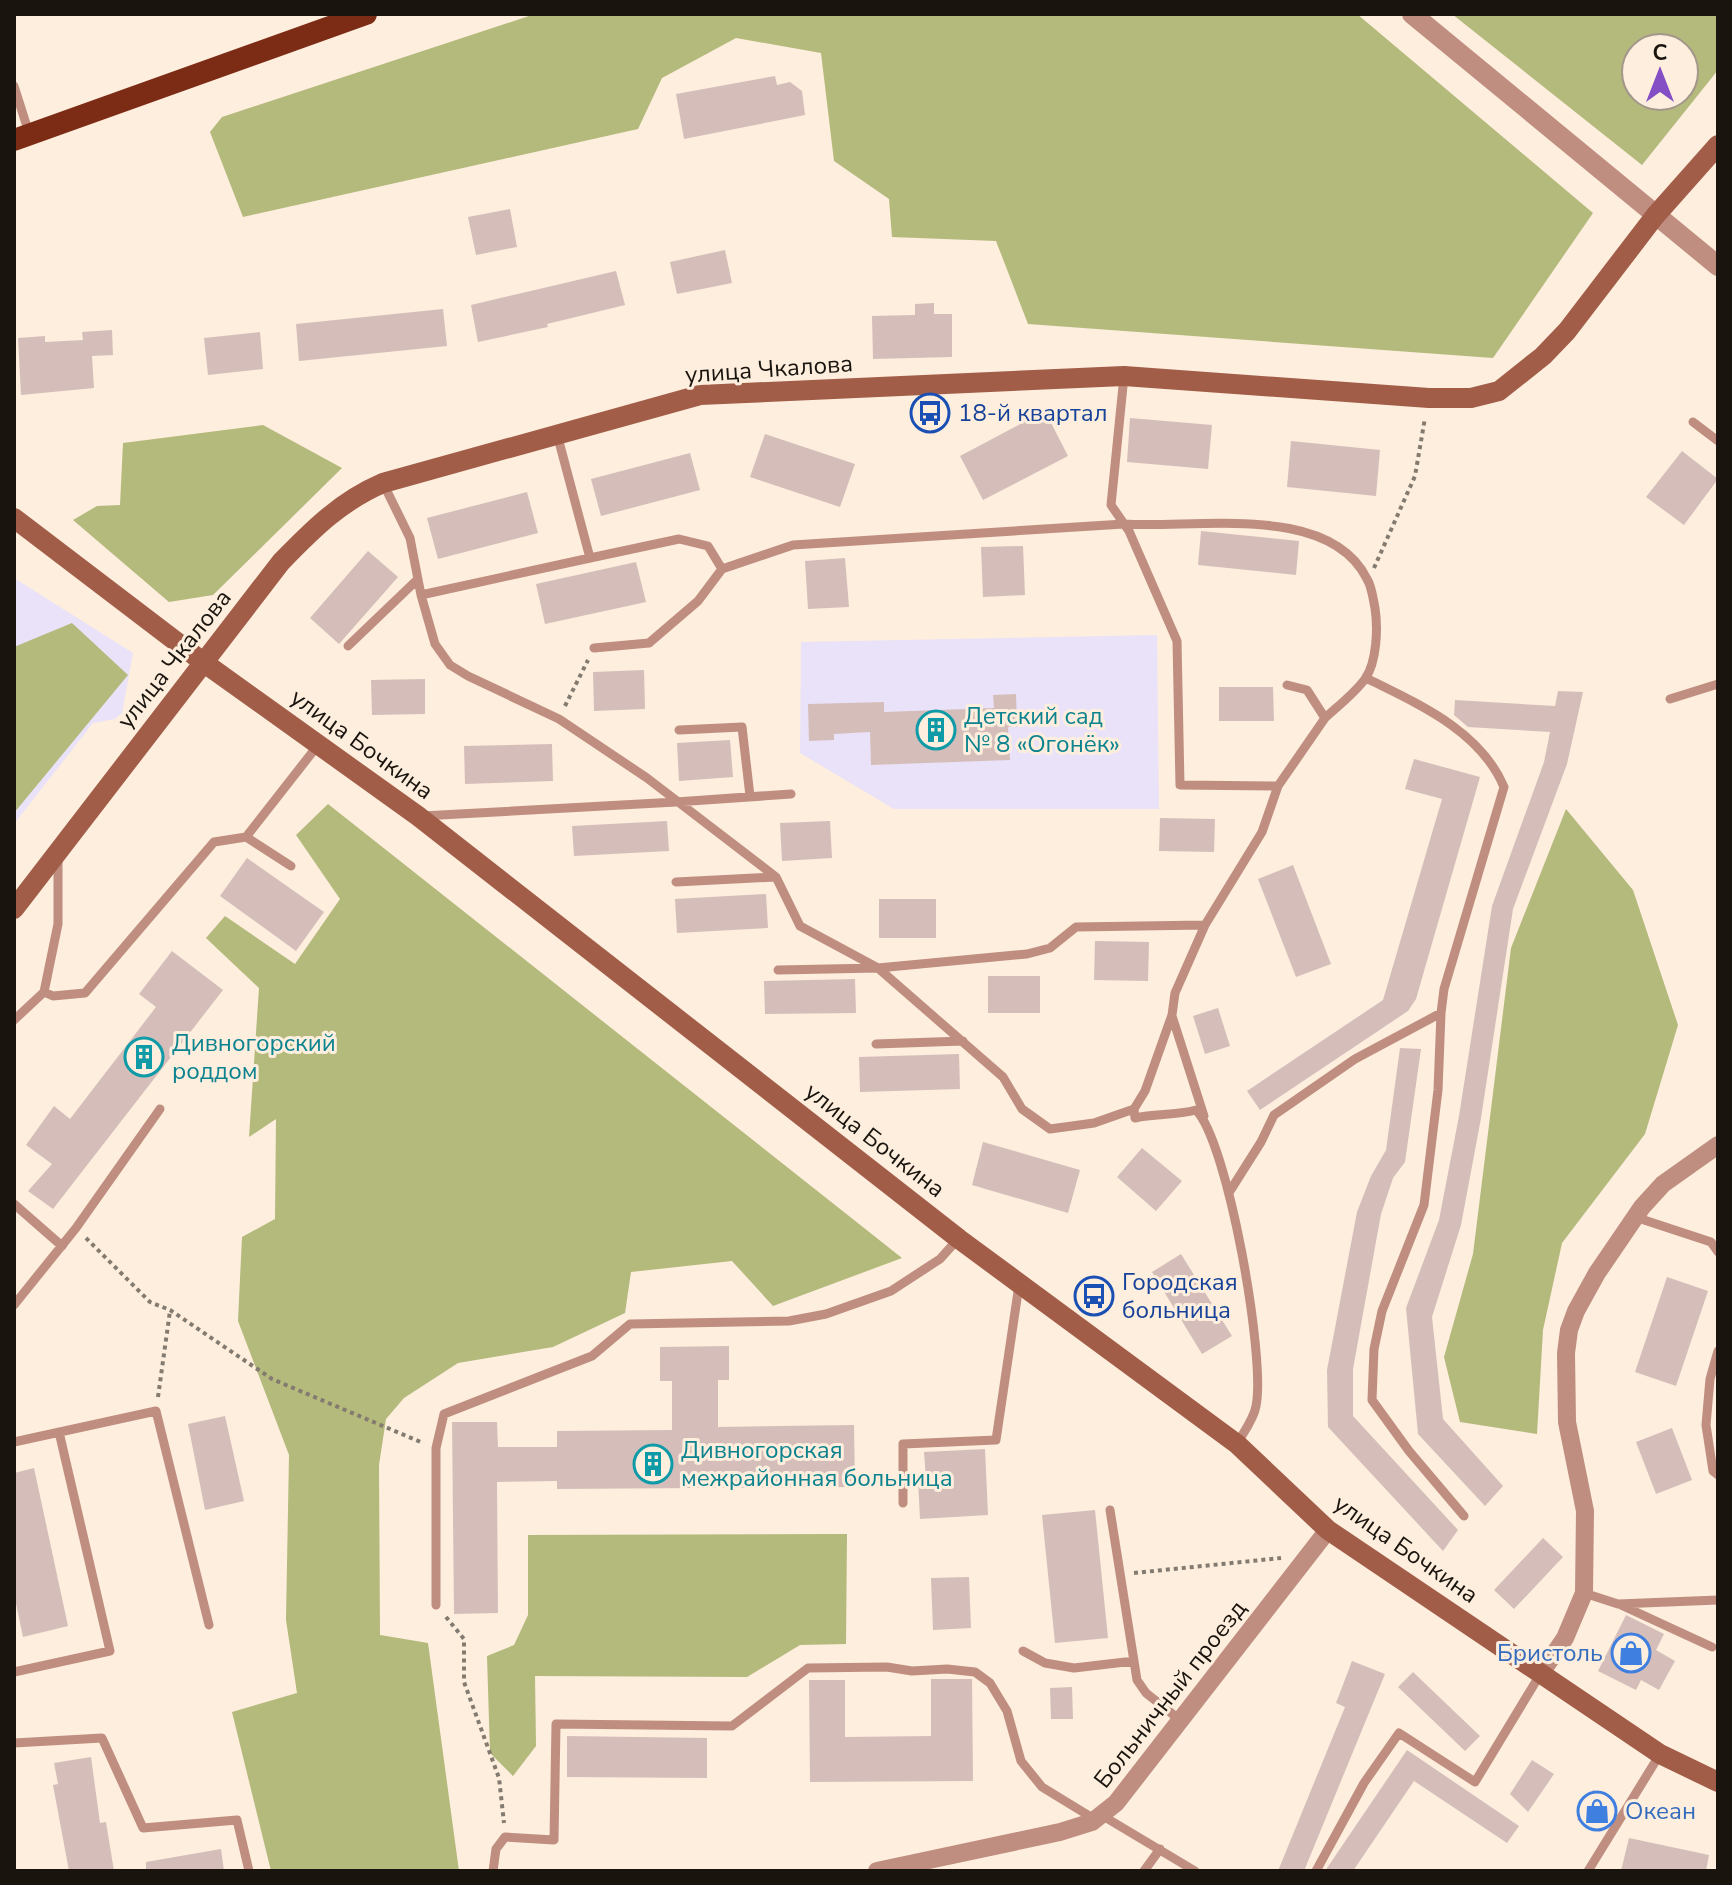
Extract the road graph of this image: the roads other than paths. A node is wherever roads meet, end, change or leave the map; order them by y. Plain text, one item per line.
1 (366, 14) edge
2 (1412, 14) edge
3 (14, 86) edge
4 (22, 137) edge
5 (1718, 145) edge
6 (1655, 216) junction
7 (1718, 266) edge
8 (1124, 376) junction
9 (1693, 422) dead end
10 (557, 434) junction
11 (1718, 441) edge
12 (383, 483) junction
13 (14, 518) edge
14 (1124, 524) junction
15 (590, 558) junction
16 (722, 569) junction
17 (418, 579) junction
18 (421, 595) junction
19 (348, 646) dead end
20 (594, 648) road end
21 (203, 662) junction
22 (1366, 678) junction
23 (1718, 684) edge
24 (1287, 685) dead end
25 (1670, 699) dead end
26 (1325, 718) junction
27 (679, 730) dead end
28 (318, 745) junction
29 (1278, 786) junction
30 (791, 794) dead end
31 (750, 796) junction
32 (676, 802) junction
33 (418, 816) junction
34 (246, 837) junction
35 (58, 852) junction
36 (291, 866) dead end
37 (776, 877) junction
38 (676, 882) dead end
39 (14, 909) edge
40 (1205, 925) junction
41 (878, 968) junction
42 (778, 970) dead end
43 (44, 992) junction
44 (1441, 1013) junction
45 (1172, 1015) junction
46 (14, 1020) edge
47 (963, 1041) junction
48 (876, 1044) dead end
49 (160, 1109) dead end
50 (1134, 1109) junction
51 (1205, 1120) junction
52 (1718, 1145) edge
53 (1230, 1191) junction
54 (14, 1204) edge
55 (1635, 1217) junction
56 (959, 1239) junction
57 (62, 1246) junction
58 (1718, 1252) edge
59 (1019, 1283) junction
60 (14, 1305) edge
61 (1718, 1351) edge
62 (59, 1432) junction
63 (14, 1442) edge
64 (1237, 1444) junction
65 (1718, 1475) edge
66 (903, 1503) dead end
67 (1110, 1510) dead end
68 (1464, 1516) dead end
69 (1328, 1530) junction
70 (1584, 1593) junction
71 (1718, 1600) edge
72 (1618, 1604) junction
73 (436, 1605) road end
74 (209, 1625) dead end
75 (1712, 1647) dead end
76 (1023, 1651) dead end
77 (1134, 1661) junction
78 (14, 1672) edge
79 (1541, 1673) junction
80 (1180, 1720) junction
81 (14, 1743) edge
82 (1660, 1754) junction
83 (1718, 1782) edge
84 (1099, 1818) junction
85 (1160, 1849) junction
86 (249, 1871) edge
87 (493, 1871) edge
88 (877, 1871) edge
89 (1144, 1871) edge
90 (1195, 1871) edge
91 (1316, 1871) edge
92 (1588, 1871) edge

1 - 4 highway
2 - 6 street
3 - 4 lane
5 - 6 main road, улица Чкалова
6 - 7 street
6 - 8 main road, улица Чкалова
8 - 10 main road, улица Чкалова
8 - 14 lane
9 - 11 lane
10 - 12 main road, улица Чкалова
10 - 15 lane
12 - 17 lane
12 - 21 main road, улица Чкалова
13 - 21 main road, улица Бочкина
14 - 16 lane
14 - 22 lane
14 - 29 lane
15 - 16 lane
15 - 18 lane
16 - 20 lane
17 - 18 lane
17 - 19 lane
18 - 32 lane
21 - 28 main road, улица Бочкина
21 - 35 main road, улица Чкалова
22 - 26 lane
22 - 44 lane
23 - 25 lane
24 - 26 lane
26 - 29 lane
27 - 31 lane
28 - 33 main road, улица Бочкина
28 - 34 lane
29 - 40 lane
30 - 31 lane
31 - 32 lane
32 - 33 lane
32 - 37 lane
33 - 56 main road, улица Бочкина
34 - 36 lane
34 - 43 lane
35 - 39 main road, улица Чкалова
35 - 43 lane
37 - 38 lane
37 - 41 lane
40 - 41 lane
40 - 45 lane
41 - 42 lane
41 - 47 lane
43 - 46 lane
44 - 53 lane
44 - 68 lane
45 - 50 lane
45 - 51 lane
47 - 48 lane
47 - 50 lane
49 - 57 lane
50 - 51 lane
51 - 53 lane
52 - 55 street
53 - 64 lane
54 - 57 lane
55 - 58 lane
55 - 70 street
56 - 59 main road, улица Бочкина
56 - 73 lane
57 - 60 lane
59 - 64 main road, улица Бочкина
59 - 66 lane
61 - 65 lane
62 - 63 lane
62 - 74 lane
62 - 78 lane
64 - 69 main road, улица Бочкина
67 - 77 lane
69 - 79 main road, улица Бочкина
69 - 80 street, Больничный проезд
70 - 72 lane
70 - 79 street
71 - 72 lane
72 - 75 lane
76 - 77 lane
77 - 80 lane
79 - 82 main road, улица Бочкина
79 - 91 lane
80 - 84 street, Больничный проезд
81 - 86 lane
82 - 83 main road, улица Бочкина
82 - 92 lane
84 - 85 lane
84 - 87 lane
84 - 88 street, Больничный проезд
85 - 89 lane
85 - 90 lane

